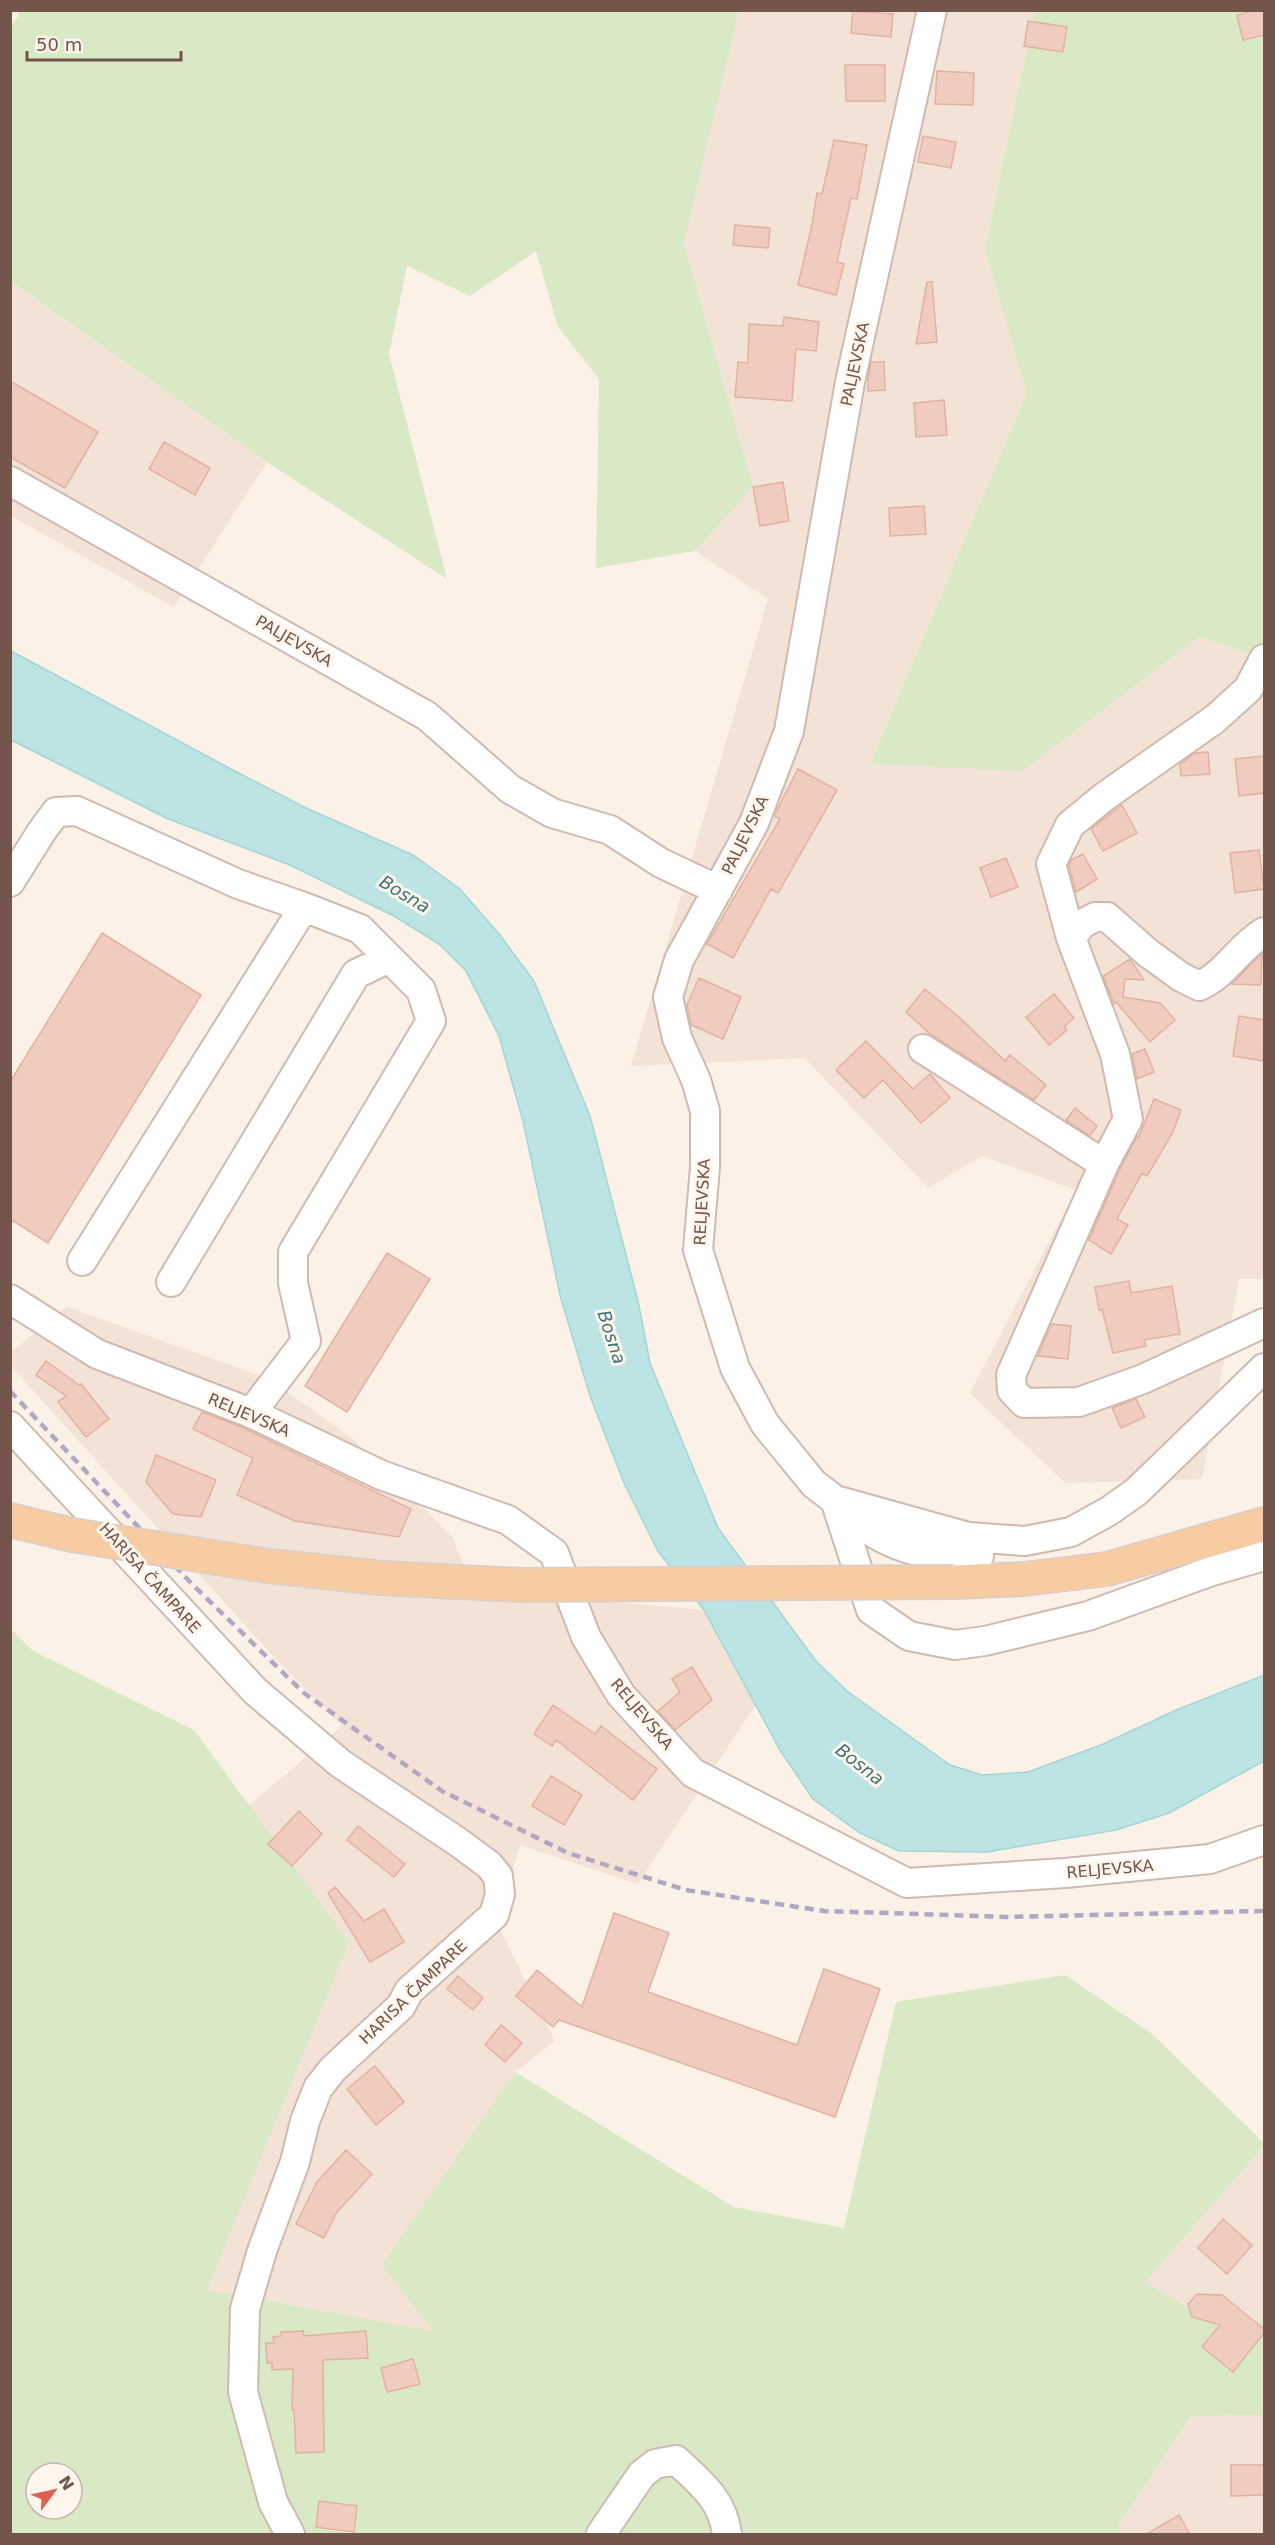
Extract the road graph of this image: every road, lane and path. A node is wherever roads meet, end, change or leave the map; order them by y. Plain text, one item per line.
1 (932, 10) edge
2 (10, 481) edge
3 (1264, 659) edge
4 (10, 882) edge
5 (718, 890) junction
6 (304, 907) junction
7 (1264, 932) edge
8 (1071, 938) junction
9 (388, 958) junction
10 (923, 1049) dead end
11 (1104, 1164) junction
12 (82, 1261) dead end
13 (171, 1282) dead end
14 (10, 1299) edge
15 (1264, 1323) edge
16 (1264, 1368) edge
17 (251, 1413) junction
18 (10, 1426) edge
19 (835, 1500) junction
20 (10, 1520) edge
21 (1264, 1524) edge
22 (979, 1556) dead end
23 (1264, 1556) edge
24 (1264, 1840) edge
25 (290, 2535) edge
26 (601, 2535) edge
27 (727, 2535) edge

1 - 5 street, PALJEVSKA
2 - 5 street, PALJEVSKA
3 - 8 street
4 - 6 street
5 - 19 street, RELJEVSKA
6 - 9 street
6 - 12 street
7 - 8 street
8 - 11 street
9 - 13 street
9 - 17 street
10 - 11 street
11 - 15 street
14 - 17 street, RELJEVSKA
16 - 19 street
17 - 24 street, RELJEVSKA
18 - 25 street, HARISA ČAMPARE
19 - 22 street, RELJEVSKA
19 - 23 street
20 - 21 main road, bridge
26 - 27 street

